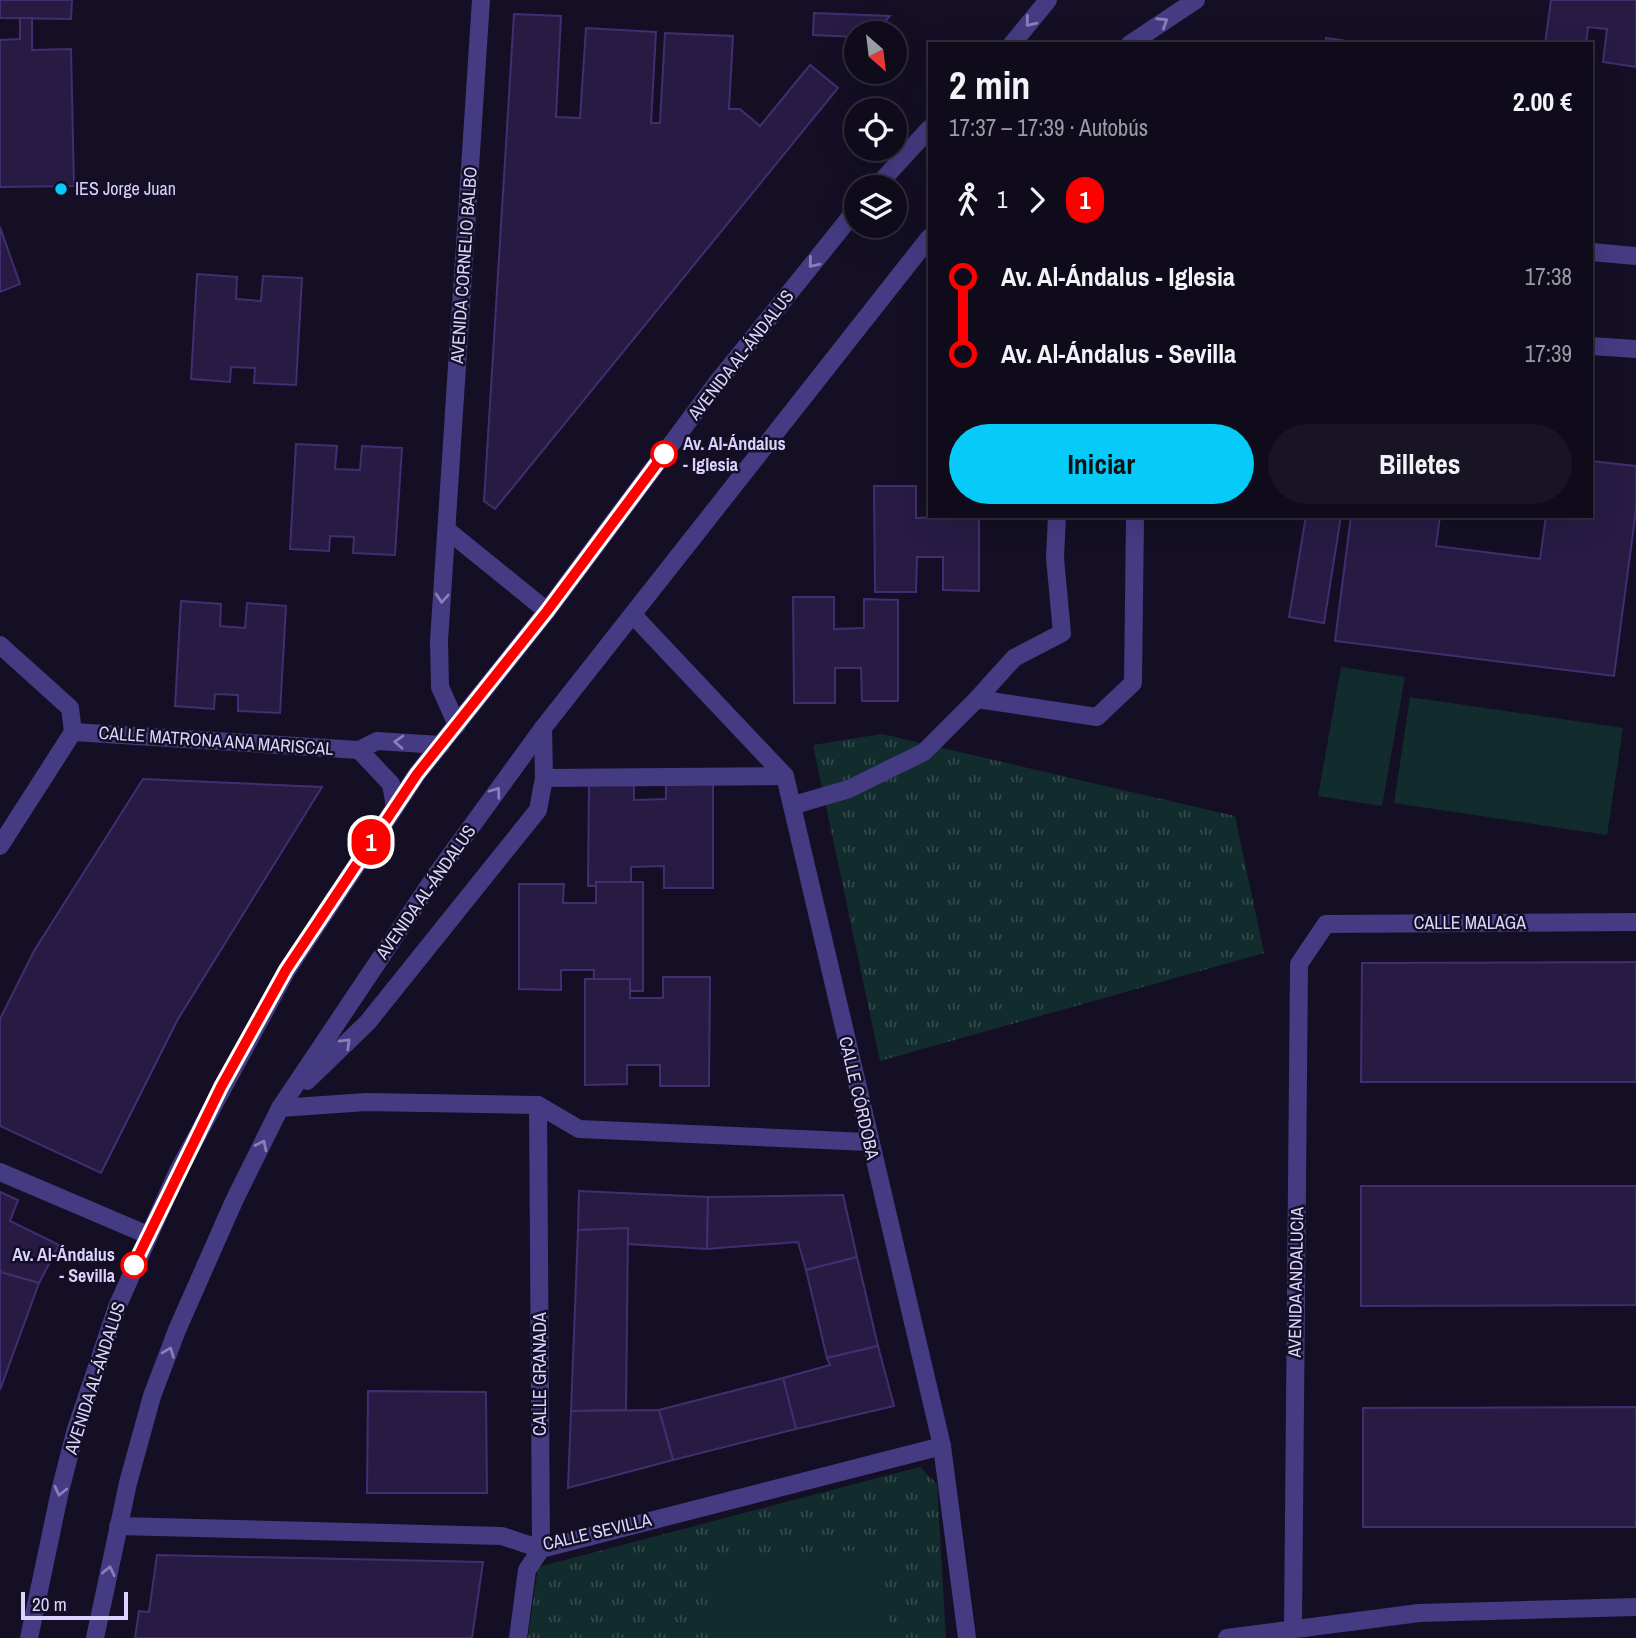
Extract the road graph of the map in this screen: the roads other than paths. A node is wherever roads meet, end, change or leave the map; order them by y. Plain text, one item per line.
1 (481, 0) edge
2 (1048, 0) edge
3 (1196, 0) edge
4 (1014, 42) edge
5 (1133, 42) edge
6 (928, 131) edge
7 (887, 175) edge
8 (844, 225) edge
9 (928, 239) edge
10 (1593, 252) edge
11 (1636, 256) edge
12 (1593, 346) edge
13 (1636, 349) edge
14 (1056, 518) edge
15 (1135, 518) edge
16 (447, 530) junction
17 (547, 611) junction
18 (633, 615) junction
19 (0, 645) edge
20 (977, 699) junction
21 (457, 725) junction
22 (543, 727) junction
23 (73, 732) junction
24 (440, 745) junction
25 (359, 750) junction
26 (785, 776) junction
27 (544, 778) junction
28 (794, 805) junction
29 (395, 807) junction
30 (0, 846) edge
31 (1636, 922) edge
32 (1314, 943) joint
33 (538, 1105) junction
34 (280, 1108) junction
35 (868, 1142) junction
36 (0, 1172) edge
37 (148, 1236) junction
38 (942, 1446) junction
39 (118, 1526) junction
40 (541, 1549) junction
41 (1636, 1607) edge
42 (1293, 1627) junction
43 (29, 1638) edge
44 (95, 1638) edge
45 (518, 1638) edge
46 (967, 1638) edge
47 (1227, 1638) edge

1 - 16 street, AVENIDA CORNELIO BALBO
2 -> 4 street
5 -> 3 street
6 - 7 street
8 -> 17 street, AVENIDA AL-ÁNDALUS
9 - 18 street, AVENIDA AL-ÁNDALUS
10 - 11 street
12 - 13 street
14 - 20 street
15 - 20 street
16 - 17 street
16 -> 21 street, AVENIDA CORNELIO BALBO
17 - 21 street, AVENIDA AL-ÁNDALUS
18 - 22 street, AVENIDA AL-ÁNDALUS
18 - 26 street, CALLE CÓRDOBA
19 - 23 street
20 - 28 street
21 - 24 street, AVENIDA AL-ÁNDALUS
22 - 27 street
34 -> 22 street, AVENIDA AL-ÁNDALUS
23 - 25 street, CALLE MATRONA ANA MARISCAL
23 - 30 street
24 -> 25 street, CALLE MATRONA ANA MARISCAL
24 - 29 street, AVENIDA AL-ÁNDALUS
25 - 29 street
26 - 27 street
26 - 28 street, CALLE CÓRDOBA
34 -> 27 street
28 - 35 street, CALLE CÓRDOBA
29 - 37 street, AVENIDA AL-ÁNDALUS
31 - 32 street, CALLE MALAGA
32 - 42 street, AVENIDA ANDALUCIA
33 - 34 street
33 - 35 street
33 - 40 street, CALLE GRANADA
39 -> 34 street, AVENIDA AL-ÁNDALUS
35 - 38 street, CALLE CÓRDOBA
36 - 37 street
37 -> 43 street, AVENIDA AL-ÁNDALUS
38 - 40 street, CALLE SEVILLA
38 - 46 street, CALLE CÓRDOBA
39 - 40 street, CALLE SEVILLA
44 -> 39 street, AVENIDA AL-ÁNDALUS
40 - 45 street, CALLE GRANADA
41 - 42 street
42 - 47 street

